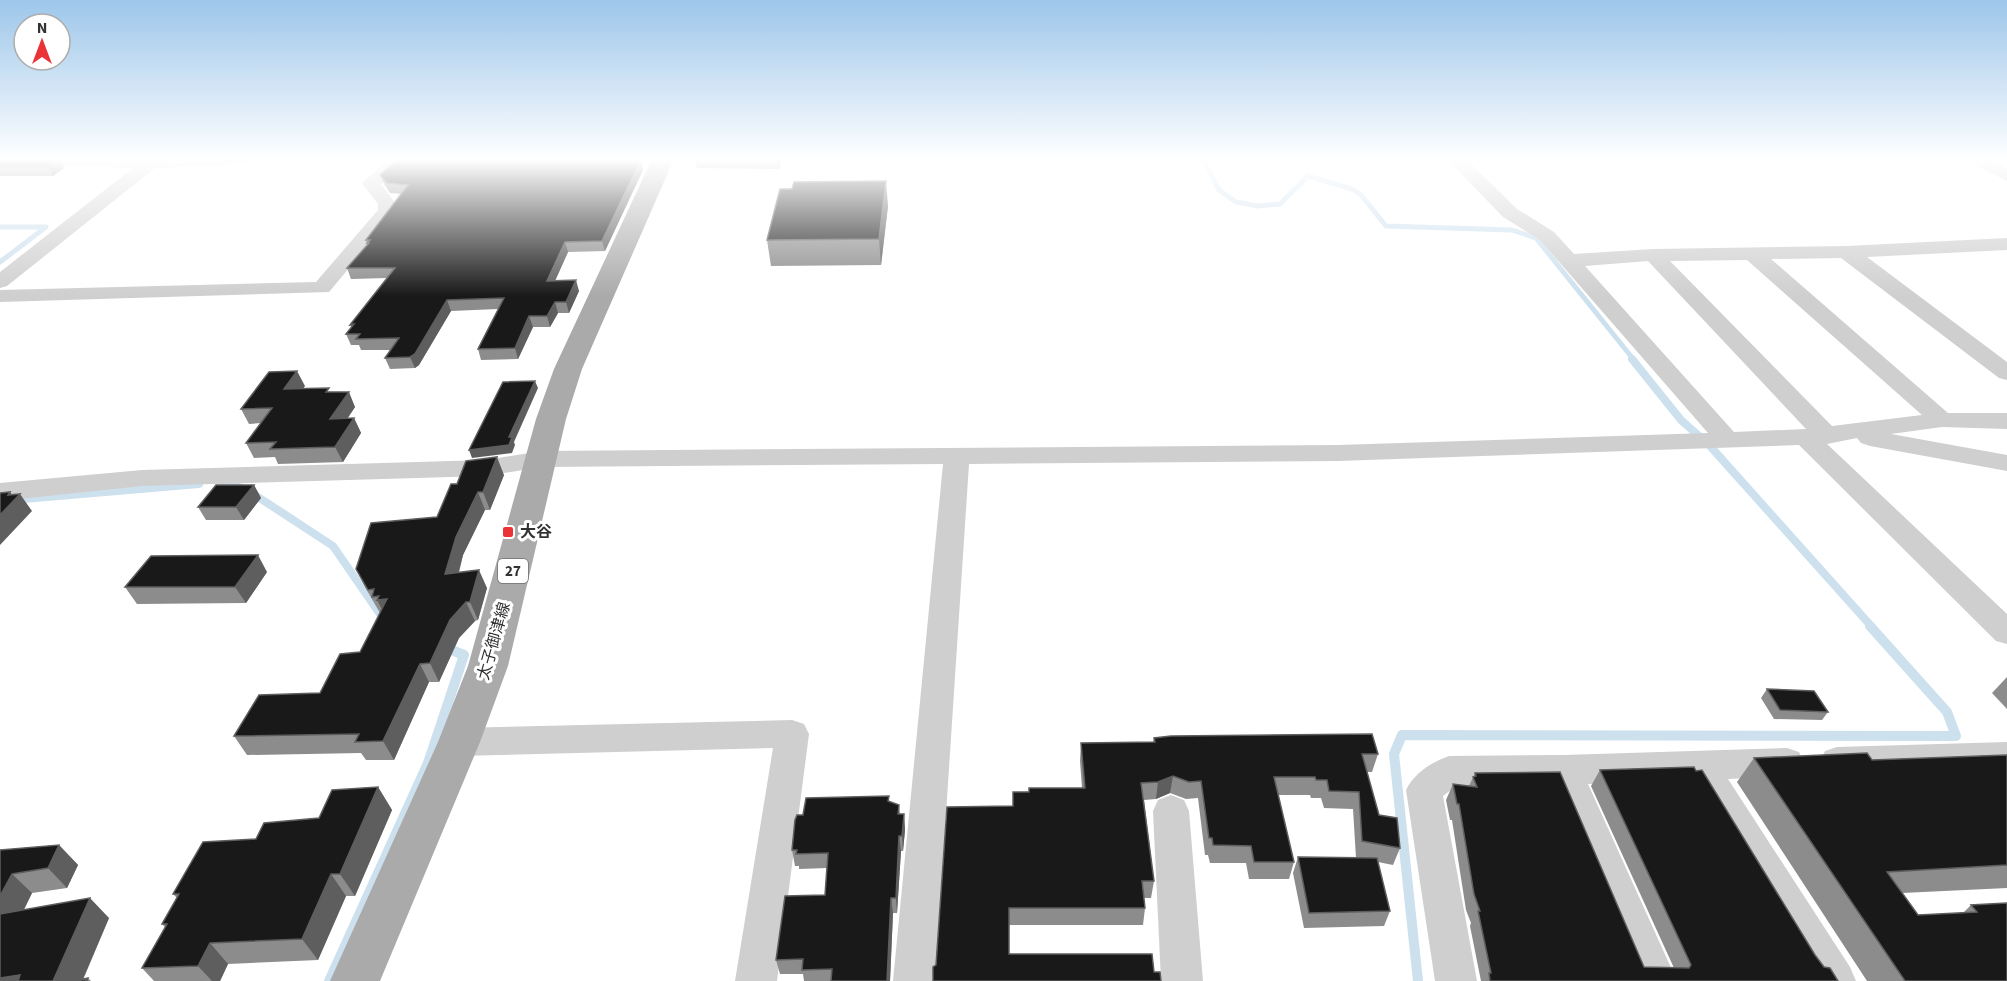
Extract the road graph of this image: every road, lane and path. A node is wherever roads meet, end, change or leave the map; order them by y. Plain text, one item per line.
1 (97, 205) edge
2 (387, 205) edge
3 (642, 205) edge
4 (1502, 205) edge
5 (2007, 244) edge
6 (1846, 252) junction
7 (1752, 253) junction
8 (1653, 255) junction
9 (1569, 261) junction
10 (0, 282) edge
11 (0, 296) edge
12 (2007, 373) edge
13 (1942, 420) junction
14 (2007, 421) edge
15 (1826, 436) junction
16 (1727, 439) junction
17 (957, 456) junction
18 (541, 459) junction
19 (2007, 463) edge
20 (0, 492) edge
21 (2007, 633) edge
22 (459, 742) junction
23 (2007, 756) edge
24 (1700, 765) junction
25 (1564, 770) junction
26 (1171, 811) dead end
27 (355, 981) edge
28 (756, 981) edge
29 (914, 981) edge
30 (1182, 981) edge
31 (1456, 981) edge
32 (1656, 981) edge
33 (1835, 981) edge

1 - 10 street
2 - 11 street
3 - 18 main road, 太子御津線 / 27
4 - 9 street
5 - 6 street
6 - 7 street
6 - 12 street
7 - 8 street
7 - 13 street
8 - 9 street
8 - 15 street
9 - 16 street
13 - 14 street
13 - 15 street
15 - 16 street
15 - 19 street
15 - 21 street
16 - 17 street
17 - 18 street
17 - 29 street
18 - 20 street
18 - 22 main road, 太子御津線 / 27
22 - 27 main road, 太子御津線 / 27
22 - 28 street
23 - 24 street
24 - 25 street
24 - 33 street
25 - 31 street
25 - 32 street
26 - 30 street

